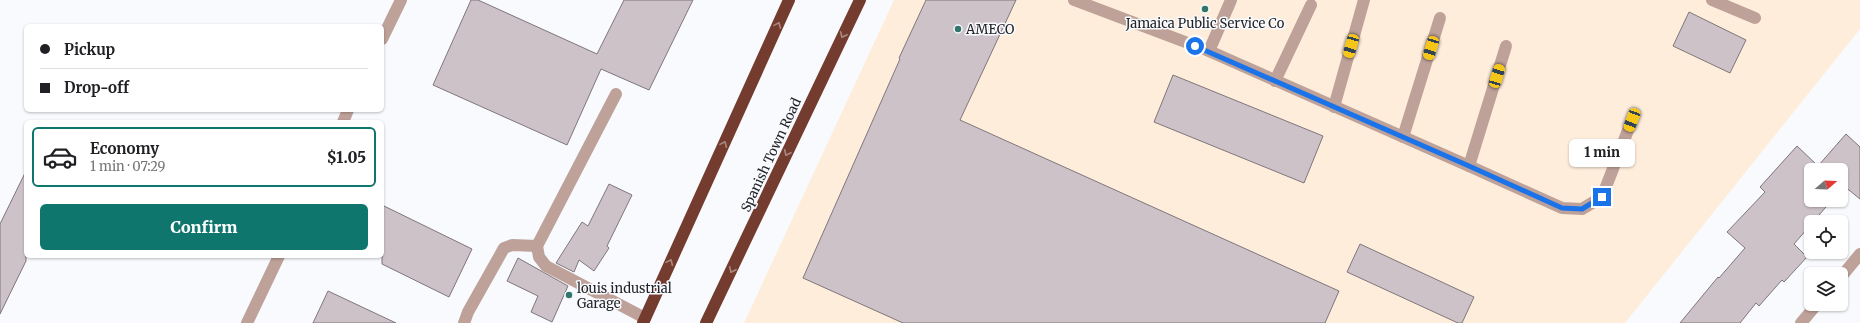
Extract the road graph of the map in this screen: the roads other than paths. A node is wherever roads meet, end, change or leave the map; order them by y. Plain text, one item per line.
1 (401, 0) edge
2 (789, 0) edge
3 (860, 0) edge
4 (1074, 0) edge
5 (1230, 0) edge
6 (1364, 0) edge
7 (1712, 0) edge
8 (1311, 5) dead end
9 (1440, 18) dead end
10 (1755, 18) dead end
11 (384, 35) edge
12 (1506, 46) dead end
13 (1209, 52) junction
14 (1275, 81) junction
15 (616, 94) dead end
16 (1334, 107) junction
17 (1632, 120) dead end
18 (1404, 137) junction
19 (1469, 166) junction
20 (537, 246) junction
21 (1860, 254) edge
22 (278, 258) edge
23 (1848, 268) edge
24 (1811, 311) edge
25 (644, 320) edge
26 (247, 323) edge
27 (464, 323) edge
28 (706, 323) edge
29 (1801, 323) edge

1 - 11 street
25 -> 2 highway
3 -> 28 highway, Spanish Town Road
4 - 13 street
5 - 13 street
6 - 16 street
7 - 10 street
8 - 14 street
9 - 18 street
12 - 19 street
13 - 14 street
14 - 16 street
15 - 20 street
16 - 18 street
17 - 19 street
18 - 19 street
20 - 25 street
20 - 27 street
21 - 23 street
22 - 26 street
24 - 29 street

